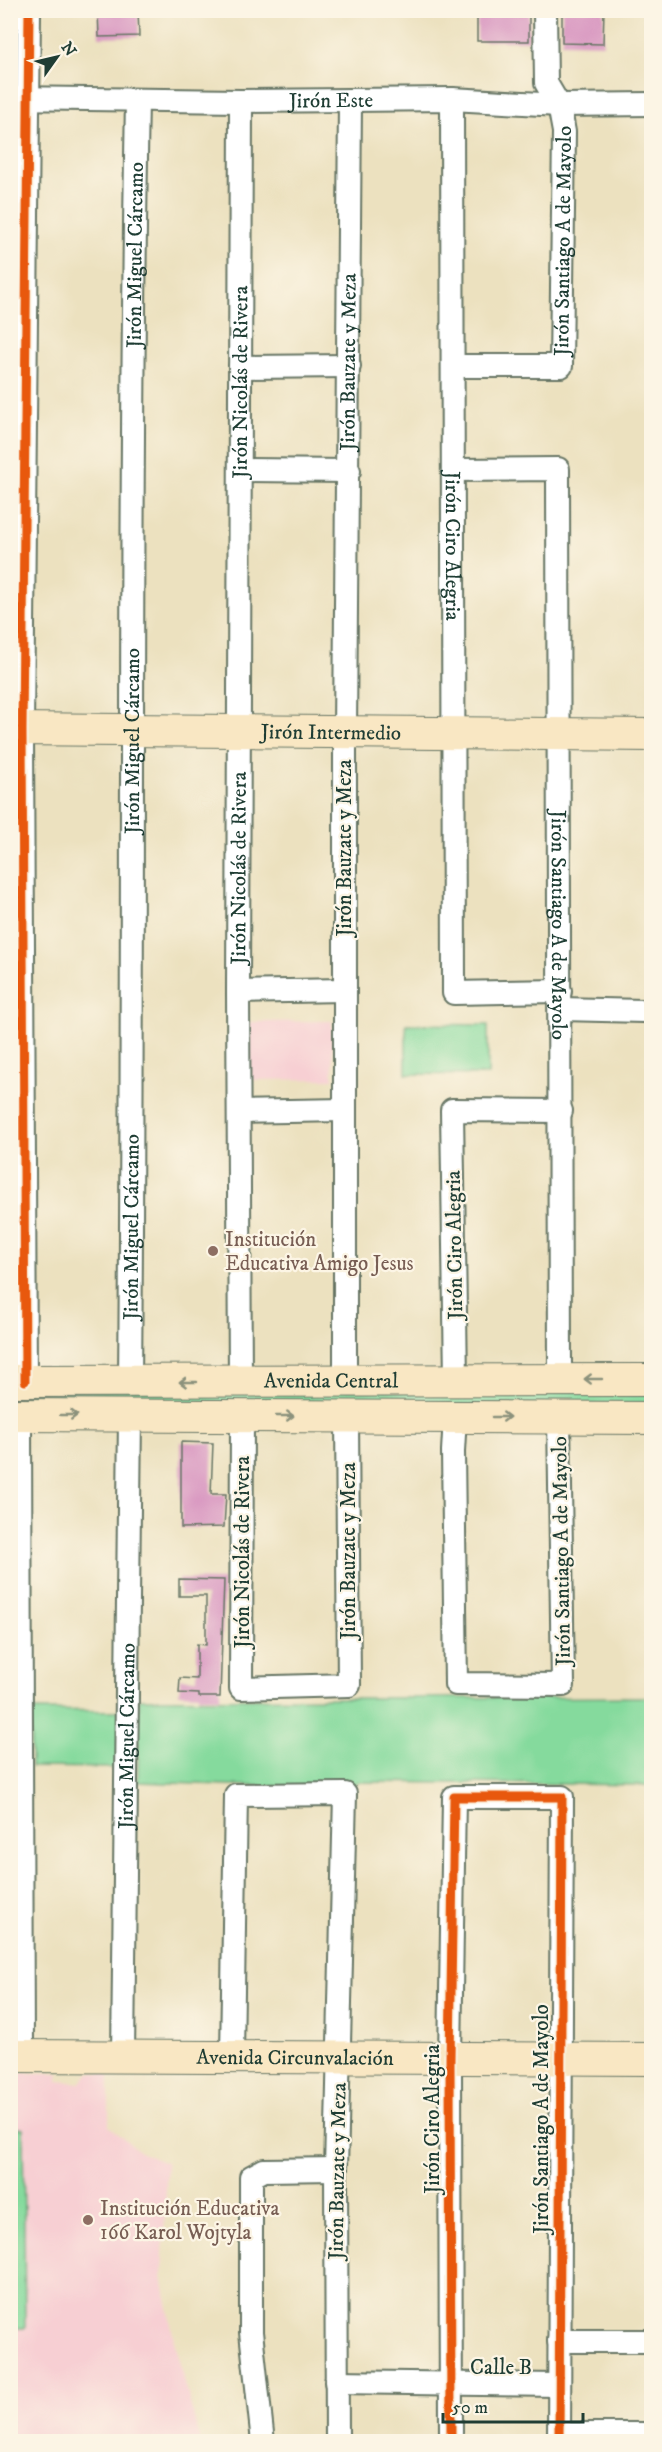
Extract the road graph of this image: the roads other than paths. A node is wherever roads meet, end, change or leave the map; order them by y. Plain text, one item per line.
1 (29, 10) edge
2 (545, 10) edge
3 (19, 98) edge
4 (452, 99) junction
5 (137, 100) junction
6 (241, 101) junction
7 (350, 101) junction
8 (651, 104) edge
9 (559, 105) junction
10 (240, 366) junction
11 (349, 366) junction
12 (454, 366) junction
13 (242, 470) junction
14 (454, 470) junction
15 (349, 471) junction
16 (131, 729) junction
17 (16, 730) edge
18 (240, 730) junction
19 (345, 732) junction
20 (452, 732) junction
21 (558, 733) junction
22 (651, 735) edge
23 (344, 990) junction
24 (238, 992) junction
25 (561, 1000) junction
26 (643, 1011) dead end
27 (345, 1110) junction
28 (561, 1111) junction
29 (240, 1112) junction
30 (345, 1379) junction
31 (560, 1379) junction
32 (456, 1380) junction
33 (651, 1380) edge
34 (18, 1381) edge
35 (130, 1381) junction
36 (240, 1382) junction
37 (15, 1415) edge
38 (130, 1416) junction
39 (242, 1416) junction
40 (347, 1417) junction
41 (455, 1417) junction
42 (559, 1418) junction
43 (651, 1418) edge
44 (349, 1685) joint
45 (562, 1797) joint
46 (16, 2056) edge
47 (232, 2056) junction
48 (338, 2056) junction
49 (123, 2057) junction
50 (559, 2058) junction
51 (450, 2059) junction
52 (651, 2059) edge
53 (336, 2169) junction
54 (559, 2341) junction
55 (651, 2341) edge
56 (336, 2382) junction
57 (452, 2385) junction
58 (559, 2385) junction
59 (651, 2434) edge
60 (559, 2438) edge
61 (263, 2442) edge
62 (337, 2442) edge
63 (451, 2442) edge

1 - 3 street
2 - 9 street, Jirón Santiago A de Mayolo
3 - 5 street, Jirón Este
3 - 17 street
4 - 7 street, Jirón Este
4 - 9 street, Jirón Este
4 - 12 street, Jirón Ciro Alegria
5 - 6 street, Jirón Este
5 - 16 street, Jirón Miguel Cárcamo
6 - 7 street, Jirón Este
6 - 10 street, Jirón Nicolás de Rivera
7 - 11 street, Jirón Bauzate y Meza
8 - 9 street, Jirón Este
9 - 12 street, Jirón Santiago A de Mayolo
10 - 11 street
10 - 13 street, Jirón Nicolás de Rivera
11 - 15 street, Jirón Bauzate y Meza
12 - 14 street, Jirón Ciro Alegria
13 - 15 street
13 - 18 street, Jirón Nicolás de Rivera
14 - 20 street, Jirón Ciro Alegria
14 - 21 street, Jirón Santiago A de Mayolo
15 - 19 street, Jirón Bauzate y Meza
16 - 17 street, Jirón Intermedio
16 - 18 street, Jirón Intermedio
16 - 35 street, Jirón Miguel Cárcamo
17 - 34 street
18 - 19 street, Jirón Intermedio
18 - 24 street, Jirón Nicolás de Rivera
19 - 20 street, Jirón Intermedio
19 - 23 street, Jirón Bauzate y Meza
20 - 21 street, Jirón Intermedio
20 - 25 street, Jirón Ciro Alegria
21 - 22 street, Jirón Intermedio
21 - 25 street, Jirón Santiago A de Mayolo
23 - 24 street
23 - 27 street, Jirón Bauzate y Meza
24 - 29 street, Jirón Nicolás de Rivera
25 - 26 street
25 - 28 street, Jirón Santiago A de Mayolo
27 - 29 street
27 - 30 street, Jirón Bauzate y Meza
28 - 31 street, Jirón Santiago A de Mayolo
28 - 32 street, Jirón Ciro Alegria
29 - 36 street, Jirón Nicolás de Rivera
30 - 32 street, Avenida Central
30 - 36 street, Avenida Central
31 - 32 street, Avenida Central
33 -> 31 street, Avenida Central
34 - 35 street, Avenida Central
36 -> 35 street, Avenida Central
37 -> 38 street, Avenida Central
37 - 46 street
38 - 39 street, Avenida Central
38 - 49 street, Jirón Miguel Cárcamo
39 -> 40 street, Avenida Central
39 - 44 street, Jirón Nicolás de Rivera
40 - 41 street, Avenida Central
40 - 44 street, Jirón Bauzate y Meza
41 -> 42 street, Avenida Central
41 - 42 street, Jirón Santiago A de Mayolo
42 - 43 street, Avenida Central
45 - 50 street, Jirón Santiago A de Mayolo
45 - 51 street, Jirón Ciro Alegria
46 - 49 street, Avenida Circunvalación
47 - 48 street, Avenida Circunvalación
47 - 48 street, Jirón Bauzate y Meza
47 - 49 street, Avenida Circunvalación
48 - 51 street, Avenida Circunvalación
48 - 53 street, Jirón Bauzate y Meza
50 - 51 street, Avenida Circunvalación
50 - 52 street, Avenida Circunvalación
50 - 54 street, Jirón Santiago A de Mayolo
51 - 57 street, Jirón Ciro Alegria
53 - 56 street, Jirón Bauzate y Meza
53 - 61 street
54 - 55 street
54 - 58 street, Jirón Santiago A de Mayolo
56 - 57 street, Calle B
56 - 62 street, Jirón Bauzate y Meza
57 - 58 street, Calle B
57 - 63 street, Jirón Ciro Alegria
58 - 60 street, Jirón Santiago A de Mayolo
59 - 60 street

